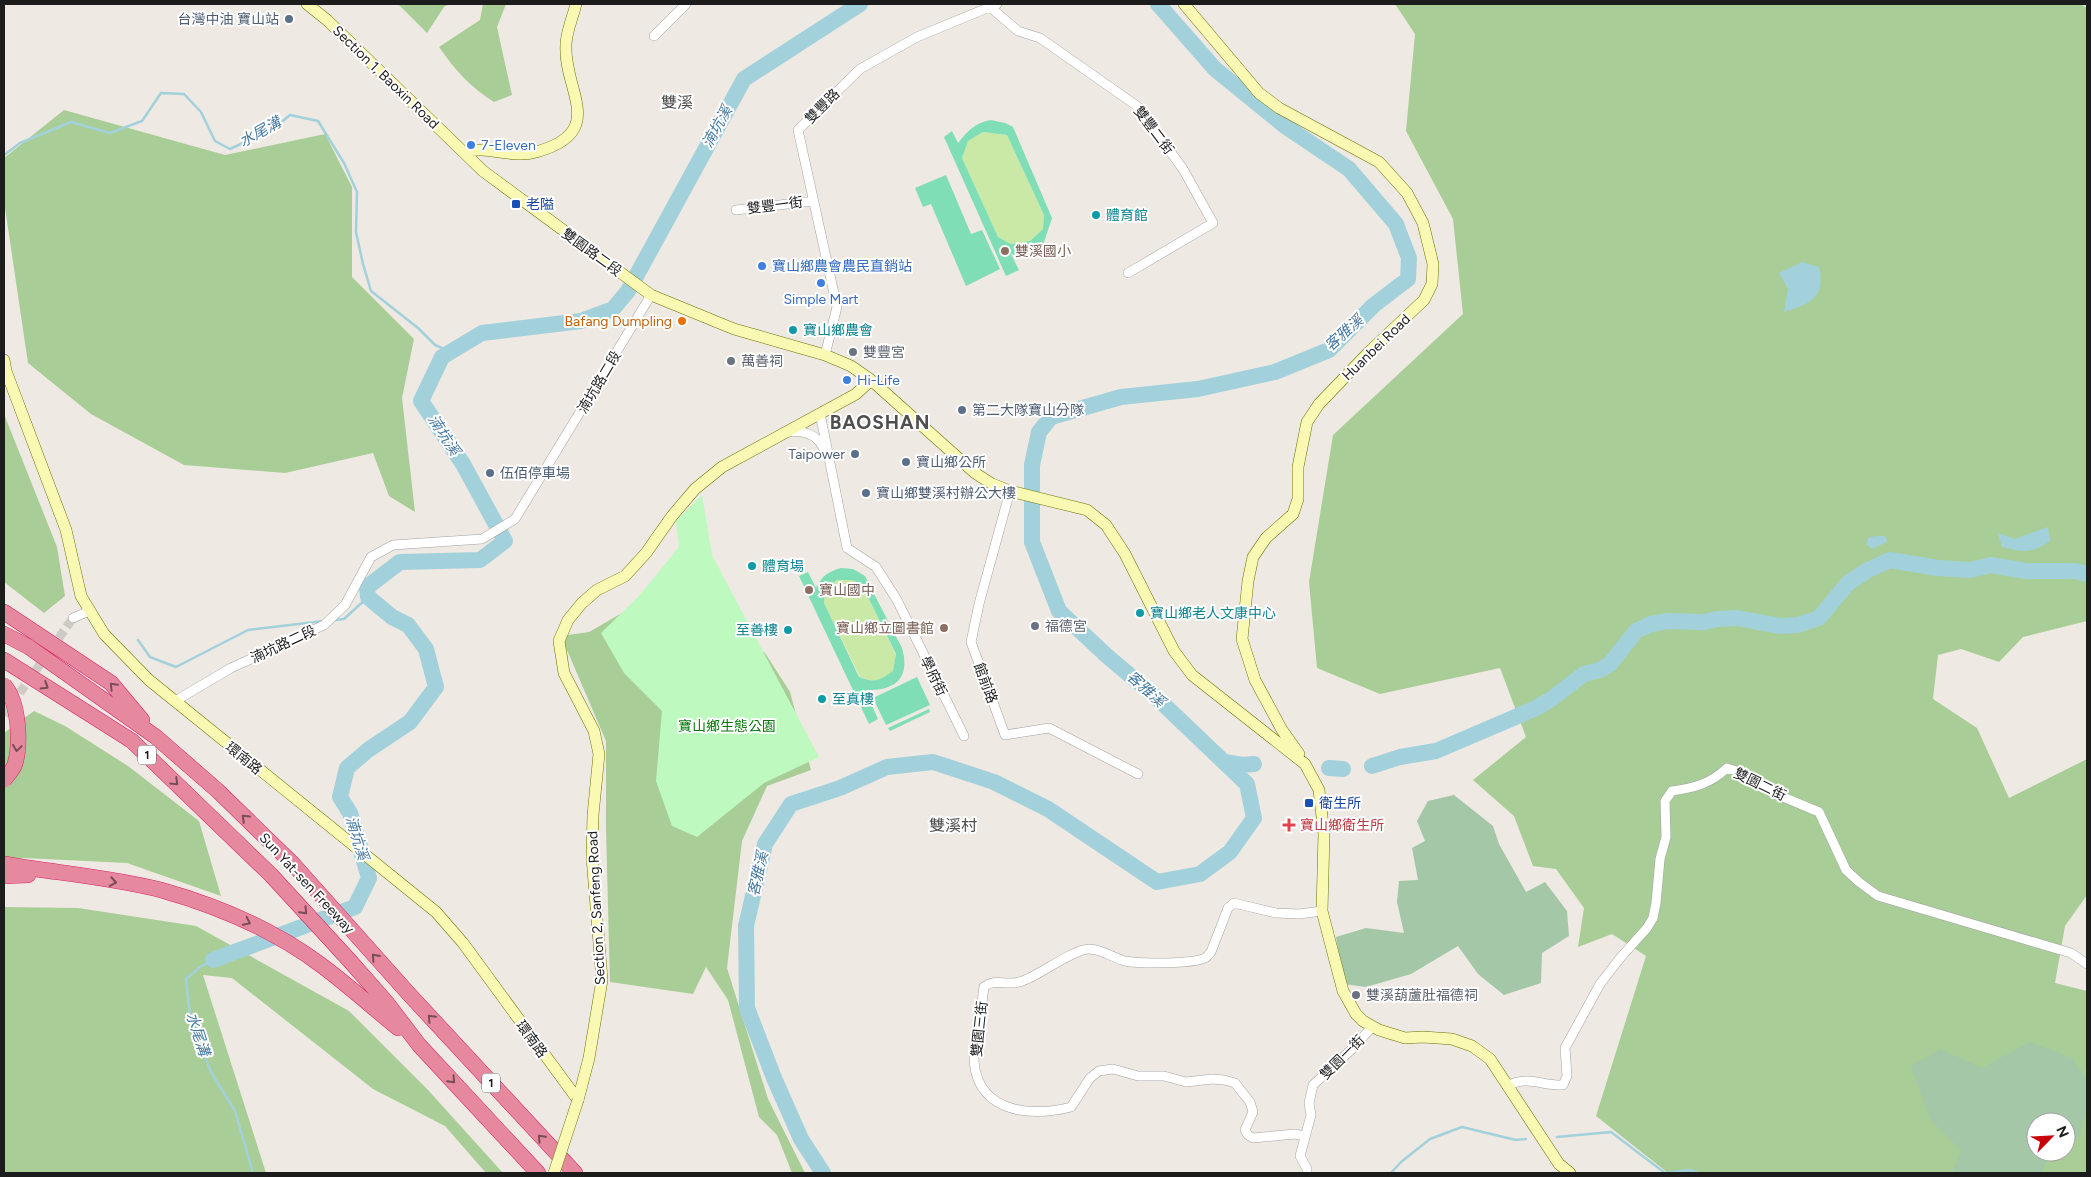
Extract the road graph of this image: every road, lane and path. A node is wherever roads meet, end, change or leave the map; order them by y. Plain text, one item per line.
1 (307, 4) edge
2 (576, 4) edge
3 (686, 4) edge
4 (1184, 4) edge
5 (993, 6) edge
6 (654, 36) dead end
7 (464, 152) junction
8 (814, 201) junction
9 (736, 210) dead end
10 (1128, 273) dead end
11 (651, 296) junction
12 (825, 355) junction
13 (4, 360) edge
14 (871, 380) junction
15 (820, 413) junction
16 (783, 433) junction
17 (829, 461) junction
18 (1010, 491) junction
19 (89, 611) junction
20 (4, 612) edge
21 (73, 618) tunnel mouth
22 (4, 634) edge
23 (4, 660) edge
24 (4, 684) edge
25 (175, 701) junction
26 (964, 736) dead end
27 (156, 737) junction
28 (1305, 764) junction
29 (1138, 774) dead end
30 (4, 780) edge
31 (4, 864) edge
32 (65, 873) junction
33 (4, 876) edge
34 (1322, 910) junction
35 (2087, 964) edge
36 (1372, 1027) junction
37 (419, 1045) junction
38 (1507, 1086) junction
39 (578, 1100) junction
40 (1304, 1136) junction
41 (538, 1173) edge
42 (554, 1173) edge
43 (575, 1173) edge
44 (1307, 1173) edge
45 (1570, 1173) edge

1 - 7 street, Section 1, Baoxin Road
2 - 7 street
3 - 6 street
4 - 28 street, Huanbei Road
5 - 8 street, 雙豐路
5 - 10 street, 雙豐二街
7 - 11 street, 雙園路二段
8 - 9 street, 雙豐一街
8 - 12 street, 雙豐路
11 - 12 street, 雙園路二段
11 - 25 street, 湳坑路二段
12 - 14 street, 雙園路二段
13 - 19 street, 環南路
14 - 15 street, Section 2, Sanfeng Road
14 - 18 street, 雙園路二段
15 - 16 street, Section 2, Sanfeng Road
15 - 17 street, 學府街
16 - 17 street, 學府街
16 - 39 street, Section 2, Sanfeng Road
17 - 26 street, 學府街
18 - 28 street, 雙園路二段
18 - 29 street, 館前路
19 - 21 street
19 - 25 street, 環南路
27 -> 20 highway
22 - 27 highway, Sun Yat-sen Freeway / 1
23 -> 37 highway, Sun Yat-sen Freeway / 1
24 -> 30 highway, bridge
25 - 39 street, 環南路
43 -> 27 highway, Sun Yat-sen Freeway / 1
28 - 34 street, Huanbei Road
31 - 32 highway
32 - 33 highway
32 -> 37 highway
34 - 36 street, Huanbei Road
34 - 40 street, 雙園三街
35 - 38 street, 雙園二街
36 - 38 street
36 - 40 street, 雙園一街
37 -> 41 highway, Sun Yat-sen Freeway / 1
38 - 45 street
39 - 42 street, Section 2, Sanfeng Road, bridge
40 - 44 street, 雙園一街

